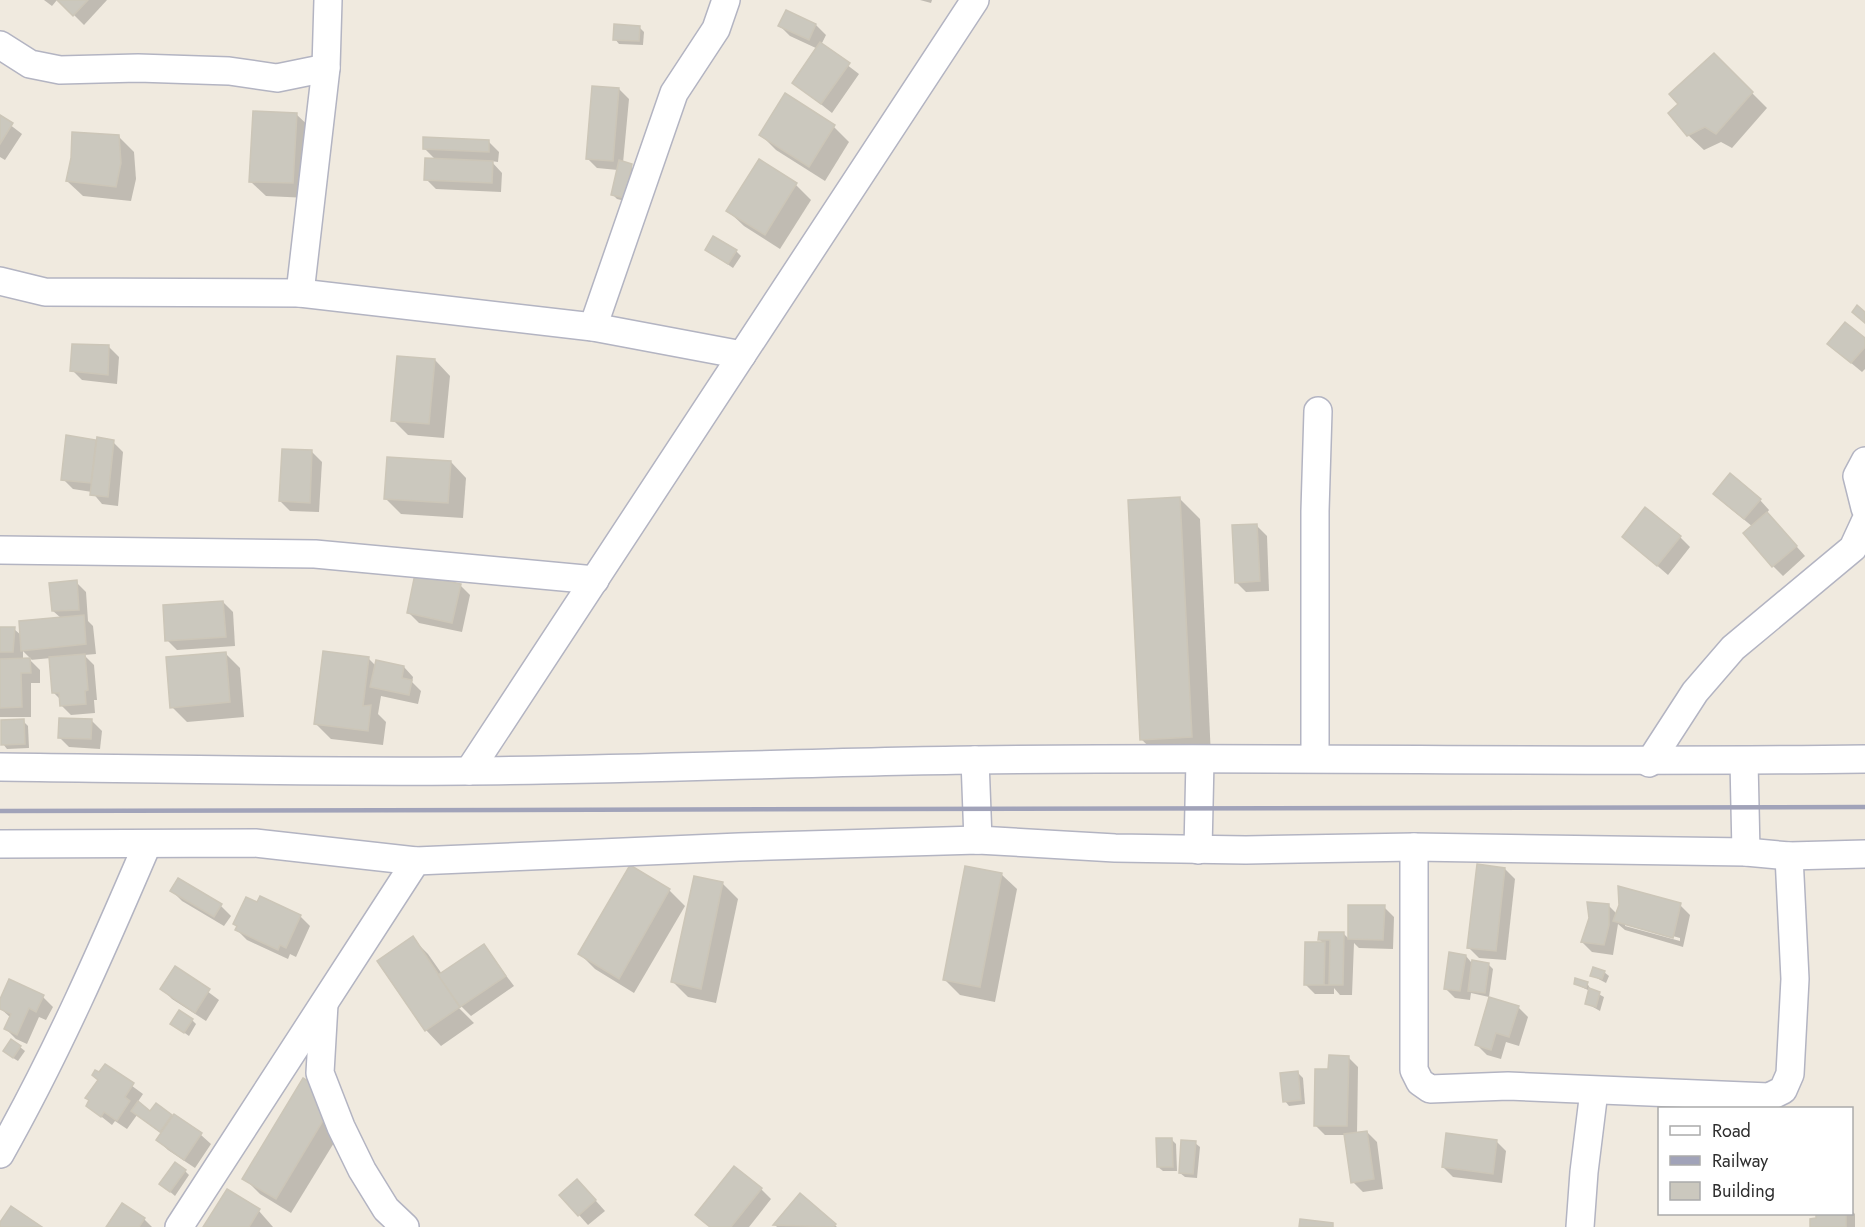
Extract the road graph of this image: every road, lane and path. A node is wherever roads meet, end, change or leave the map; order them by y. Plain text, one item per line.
1 (328, 0) edge
2 (726, 0) edge
3 (975, 0) edge
4 (0, 45) edge
5 (326, 69) junction
6 (0, 281) edge
7 (300, 294) junction
8 (593, 327) junction
9 (742, 355) junction
10 (1318, 411) dead end
11 (1865, 461) edge
12 (1865, 508) edge
13 (1865, 522) edge
14 (0, 550) edge
15 (595, 580) junction
16 (1315, 757) junction
17 (1865, 759) edge
18 (975, 760) junction
19 (1200, 760) junction
20 (1744, 761) junction
21 (1649, 763) junction
22 (0, 768) edge
23 (469, 771) junction
24 (978, 840) junction
25 (0, 844) edge
26 (147, 845) junction
27 (1414, 847) junction
28 (1198, 850) junction
29 (1746, 852) junction
30 (1865, 854) edge
31 (1789, 856) junction
32 (416, 861) junction
33 (324, 1002) junction
34 (1594, 1091) junction
35 (0, 1154) edge
36 (179, 1227) edge
37 (405, 1227) edge
38 (1581, 1227) edge

1 - 5 street
2 - 8 street
3 - 9 street
4 - 5 street
5 - 7 street
6 - 7 street
7 - 8 street
8 - 9 street
9 - 15 street
10 - 16 street
11 - 12 street
13 - 21 street
14 - 15 street
15 - 23 street
16 - 19 street
16 - 21 street
17 - 20 street
18 - 19 street
18 - 23 street
18 - 24 street
19 - 28 street
20 - 21 street
20 - 29 street
22 - 23 street
24 - 28 street
24 - 32 street
25 - 26 street
26 - 32 street
26 - 35 street
27 - 28 street
27 - 29 street
27 - 34 street
29 - 31 street
30 - 31 street
31 - 34 street
32 - 33 street
33 - 36 street
33 - 37 street
34 - 38 street

